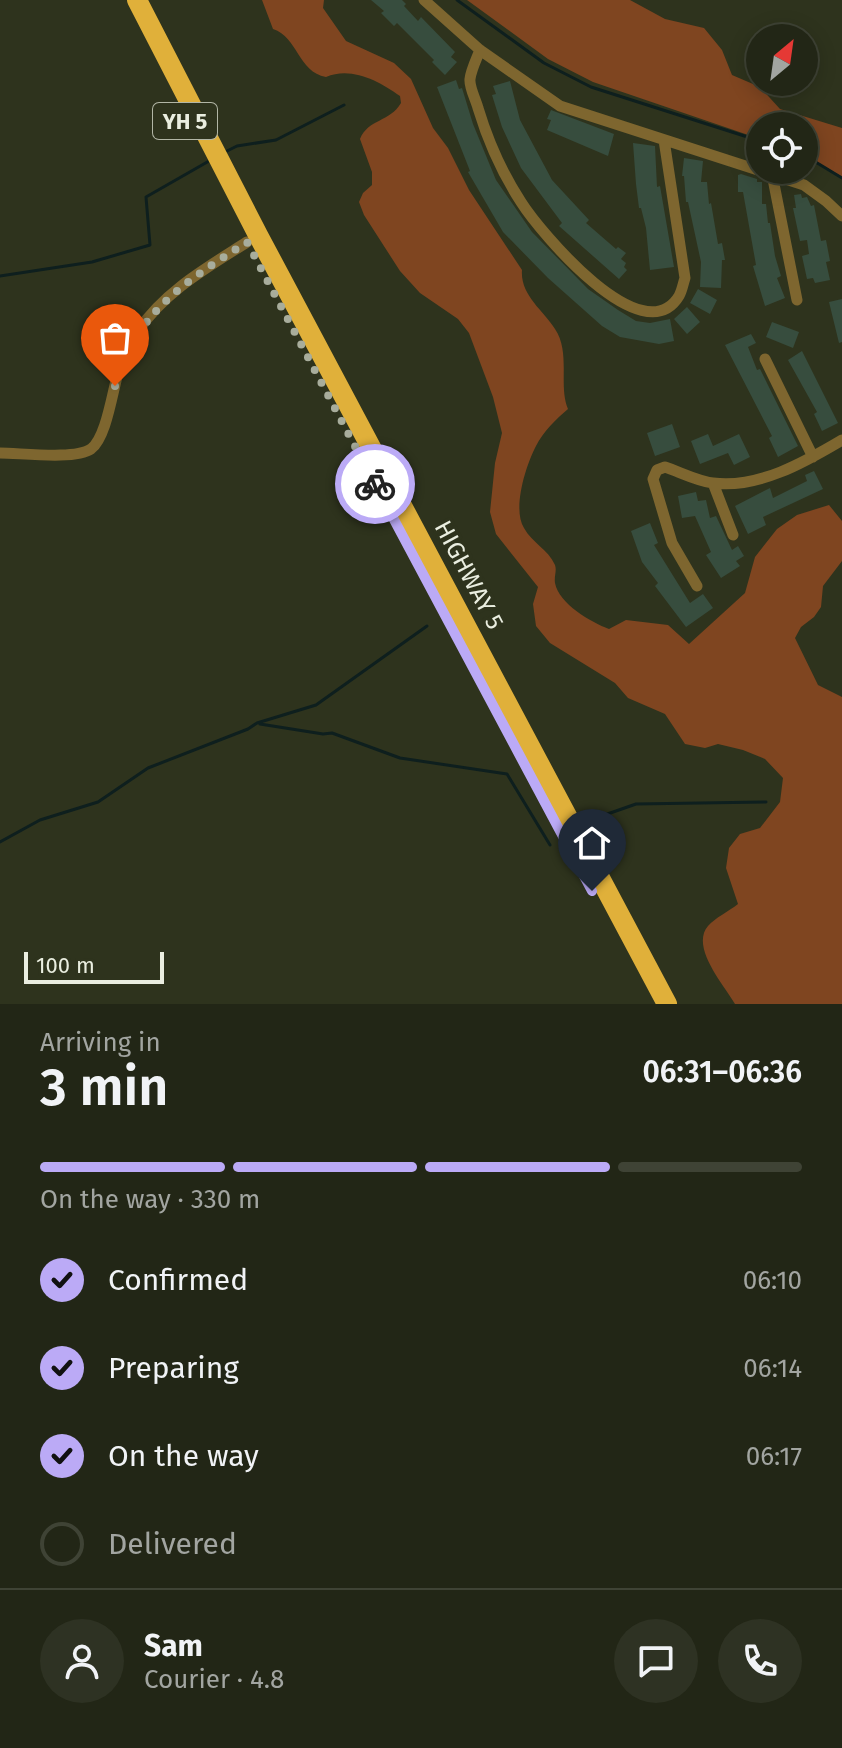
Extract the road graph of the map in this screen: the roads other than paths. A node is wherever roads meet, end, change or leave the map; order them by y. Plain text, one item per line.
1 (123, 0) edge
2 (137, 0) edge
3 (424, 0) edge
4 (480, 50) junction
5 (664, 140) junction
6 (746, 166) edge
7 (774, 184) edge
8 (801, 184) edge
9 (842, 216) edge
10 (247, 242) junction
11 (797, 300) dead end
12 (765, 359) dead end
13 (842, 440) edge
14 (0, 453) edge
15 (813, 457) junction
16 (713, 483) junction
17 (733, 535) dead end
18 (697, 586) dead end
19 (652, 1004) edge
20 (667, 1004) edge

1 - 10 highway, HIGHWAY 5 / YH 5
2 - 20 highway, HIGHWAY 5 / YH 5
3 - 4 street
4 - 5 street
4 - 5 street
5 - 6 street
7 - 11 street
8 - 9 street
10 - 14 street
10 - 19 highway, HIGHWAY 5 / YH 5
12 - 15 street
13 - 15 street
15 - 16 street
16 - 17 street
16 - 18 street

